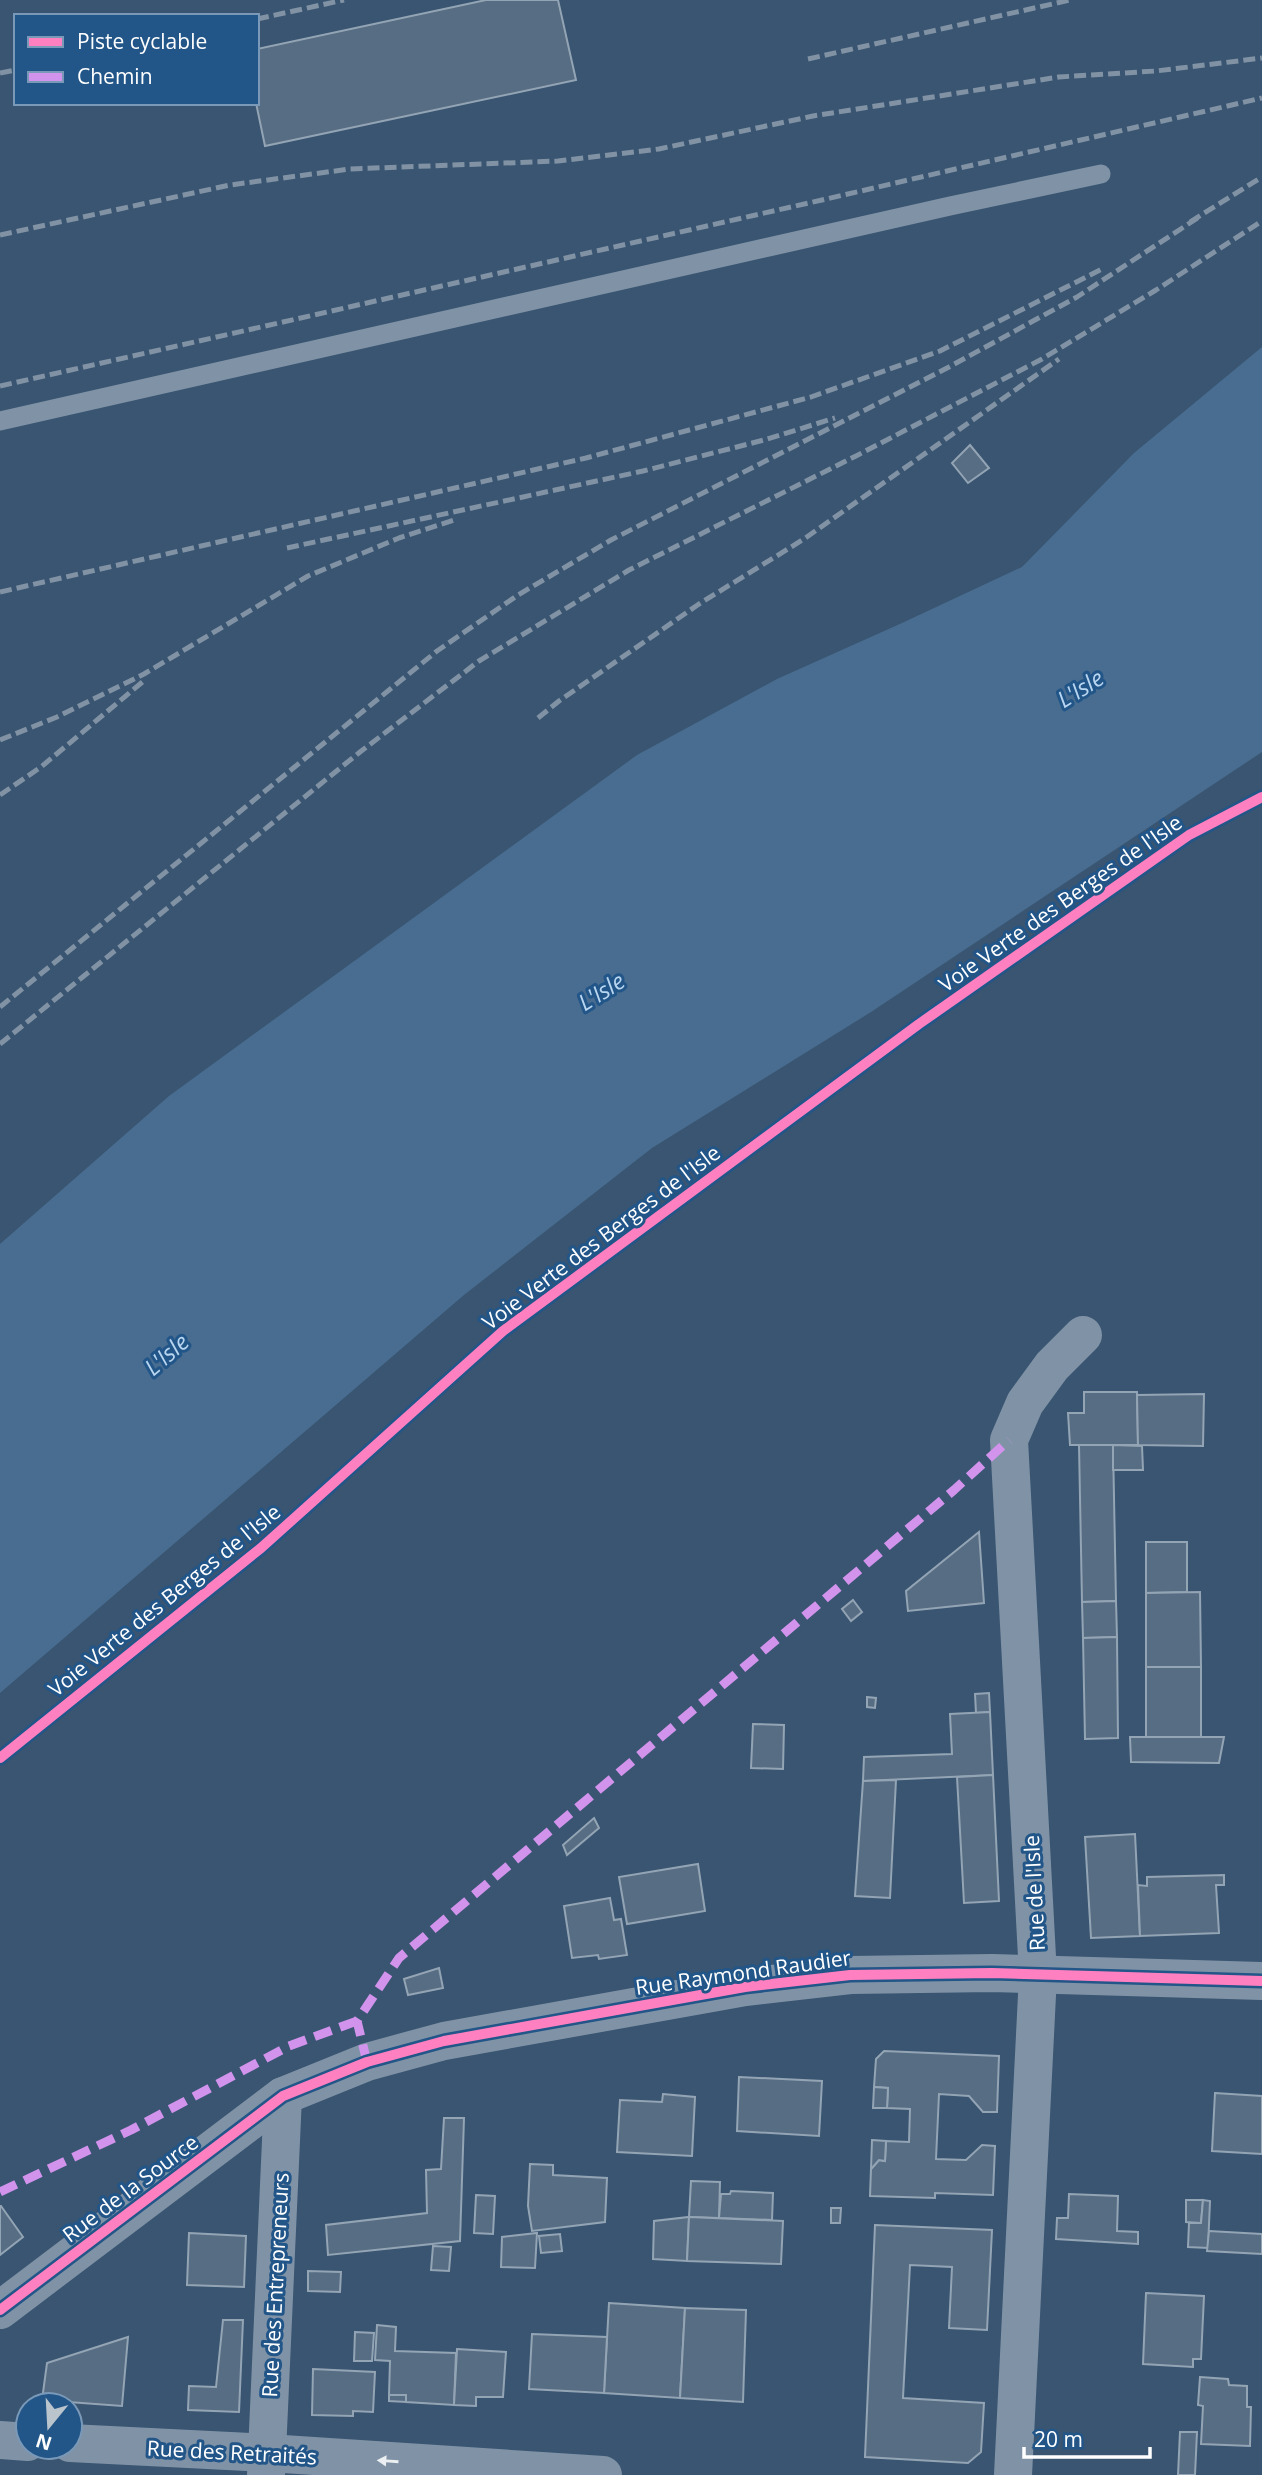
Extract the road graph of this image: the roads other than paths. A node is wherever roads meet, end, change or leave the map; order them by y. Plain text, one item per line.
1 (1101, 174) dead end
2 (0, 421) edge
3 (1083, 1335) dead end
4 (1038, 1975) junction
5 (1262, 1981) edge
6 (284, 2096) junction
7 (0, 2310) edge
8 (84, 2445) edge
9 (267, 2464) edge
10 (603, 2475) edge
11 (1013, 2475) edge

1 - 2 lane
3 - 4 street, Rue de l'Isle
4 - 5 street, Rue Raymond Raudier
4 - 6 street, Rue Raymond Raudier
4 - 11 street, Rue de l'Isle
6 - 7 street, Rue de la Source
6 - 9 street, Rue des Entrepreneurs
8 - 9 street, Rue des Retraités
10 -> 9 street, Rue des Retraités

